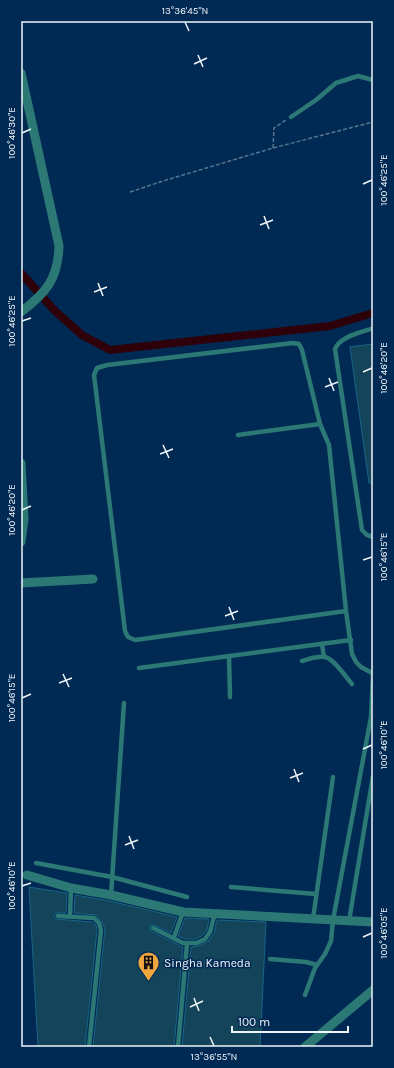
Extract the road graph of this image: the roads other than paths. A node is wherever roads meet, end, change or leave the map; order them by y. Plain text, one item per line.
1 (21, 73) edge
2 (373, 80) edge
3 (291, 117) road end
4 (21, 312) edge
5 (373, 328) edge
6 (320, 424) junction
7 (238, 435) dead end
8 (21, 463) edge
9 (373, 537) edge
10 (21, 542) edge
11 (93, 579) dead end
12 (21, 583) edge
13 (346, 611) junction
14 (351, 640) junction
15 (322, 644) junction
16 (229, 656) junction
17 (324, 657) junction
18 (302, 661) dead end
19 (139, 668) dead end
20 (372, 673) edge
21 (352, 684) dead end
22 (230, 697) dead end
23 (124, 702) dead end
24 (373, 776) edge
25 (333, 777) dead end
26 (36, 863) dead end
27 (27, 875) dead end
28 (112, 877) junction
29 (231, 887) dead end
30 (71, 888) junction
31 (316, 894) junction
32 (110, 895) junction
33 (187, 897) dead end
34 (183, 912) junction
35 (215, 913) junction
36 (58, 916) dead end
37 (70, 916) junction
38 (313, 919) junction
39 (333, 920) junction
40 (349, 921) junction
41 (373, 922) edge
42 (153, 928) dead end
43 (174, 937) junction
44 (187, 944) junction
45 (270, 959) dead end
46 (317, 965) junction
47 (373, 990) edge
48 (305, 995) dead end
49 (89, 1047) edge
50 (178, 1047) edge
51 (305, 1047) edge

1 - 4 street
2 - 3 lane
5 - 9 lane
6 - 7 lane
6 - 13 lane
6 - 13 lane
8 - 10 street
11 - 12 street
13 - 14 lane
14 - 15 lane
14 - 20 lane
15 - 16 lane
15 - 17 lane
16 - 19 lane
16 - 22 lane
17 - 18 lane
17 - 21 lane
20 - 39 lane
23 - 28 lane
24 - 40 lane
25 - 31 lane
26 - 28 lane
27 - 30 street
28 - 32 lane
28 - 33 lane
29 - 31 lane
30 - 32 street
30 - 37 lane
31 - 38 lane
32 - 34 street
34 - 35 street
34 - 43 lane
35 - 38 street
35 - 44 lane
36 - 37 lane
37 - 49 lane
38 - 39 street
39 - 40 street
39 - 46 lane
40 - 41 street
42 - 43 lane
43 - 44 lane
44 - 50 lane
45 - 46 lane
46 - 48 lane
47 - 51 street

